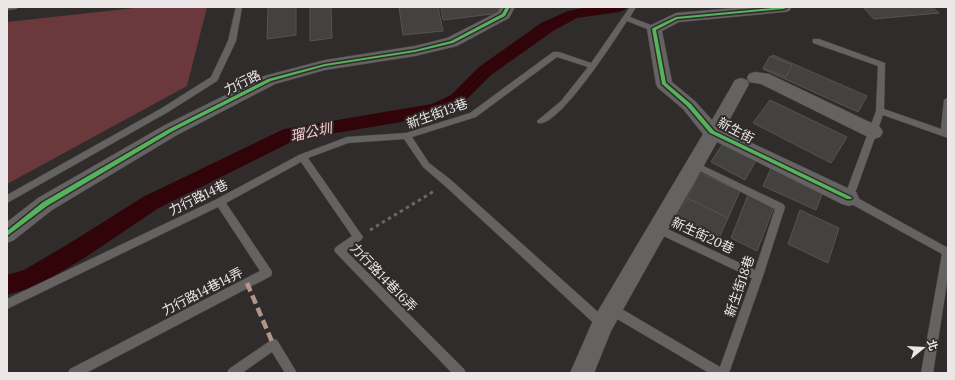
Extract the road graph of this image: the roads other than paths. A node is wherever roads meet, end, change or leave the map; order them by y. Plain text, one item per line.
1 (16, 7) edge
2 (238, 7) edge
3 (508, 7) edge
4 (632, 7) edge
5 (7, 8) edge
6 (784, 8) edge
7 (627, 17) junction
8 (654, 29) junction
9 (816, 41) dead end
10 (593, 66) junction
11 (948, 100) edge
12 (880, 111) junction
13 (541, 121) dead end
14 (712, 132) junction
15 (874, 132) junction
16 (946, 134) edge
17 (406, 136) junction
18 (302, 157) junction
19 (695, 164) junction
20 (849, 198) junction
21 (7, 199) edge
22 (220, 202) junction
23 (658, 229) junction
24 (7, 234) edge
25 (758, 276) junction
26 (7, 304) edge
27 (607, 317) junction
28 (74, 373) edge
29 (233, 373) edge
30 (291, 373) edge
31 (460, 373) edge
32 (582, 373) edge
33 (722, 373) edge
34 (927, 373) edge

1 - 5 lane
2 - 21 lane
3 - 24 street, 力行路
4 - 7 lane
6 - 8 street
7 - 8 lane
7 - 10 lane
8 - 14 street, 新生街
9 - 12 lane
10 - 13 lane
10 - 17 lane, 新生街13巷
11 - 16 lane
12 - 15 lane
12 - 16 lane
14 - 15 street, 新生街
14 - 19 street, 新生街
14 - 20 street, 新生街
15 - 20 lane
17 - 18 lane, 力行路14巷
17 - 27 lane, 新生街13巷
18 - 22 lane, 力行路14巷
18 - 31 lane, 力行路14巷16弄
19 - 23 street, 新生街
19 - 25 lane, 新生街18巷
20 - 34 lane
22 - 26 lane, 力行路14巷
22 - 28 lane, 力行路14巷14弄
23 - 25 lane, 新生街20巷
23 - 27 street, 新生街
25 - 33 lane, 新生街18巷
27 - 32 street, 新生街
27 - 33 lane, 新生街18巷
29 - 30 lane

